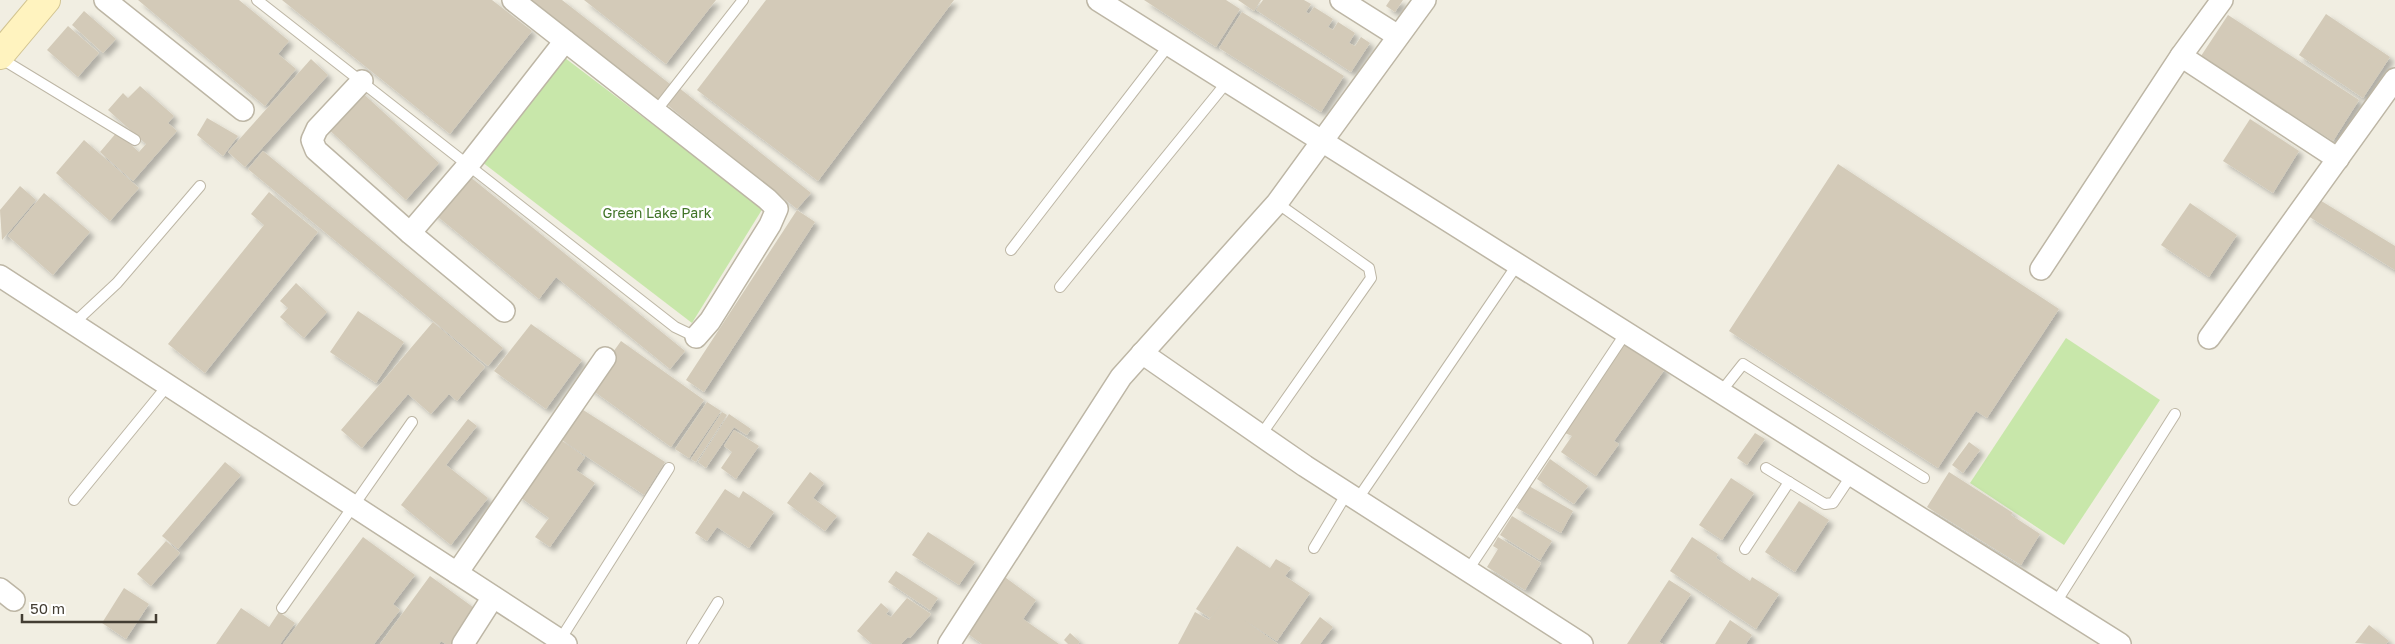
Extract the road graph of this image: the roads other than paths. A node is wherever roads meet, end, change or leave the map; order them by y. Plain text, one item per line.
1 (105, 0) edge
2 (257, 0) edge
3 (513, 0) edge
4 (743, 0) edge
5 (1098, 0) edge
6 (1341, 0) edge
7 (1425, 0) edge
8 (2222, 0) edge
9 (39, 2) edge
10 (1398, 36) junction
11 (565, 41) junction
12 (1169, 46) junction
13 (0, 56) edge
14 (2181, 56) junction
15 (2395, 79) edge
16 (362, 81) junction
17 (1227, 82) junction
18 (243, 110) dead end
19 (656, 111) junction
20 (135, 140) dead end
21 (1321, 142) junction
22 (2338, 159) junction
23 (468, 164) junction
24 (200, 186) dead end
25 (1277, 203) junction
26 (410, 233) junction
27 (1011, 250) dead end
28 (1516, 265) junction
29 (2040, 270) dead end
30 (0, 276) edge
31 (1060, 287) dead end
32 (504, 311) dead end
33 (74, 324) junction
34 (1625, 334) junction
35 (696, 337) joint
36 (2209, 338) dead end
37 (1142, 353) junction
38 (605, 358) dead end
39 (168, 385) junction
40 (1720, 393) junction
41 (2175, 414) dead end
42 (412, 422) dead end
43 (1261, 435) junction
44 (669, 468) dead end
45 (1766, 468) dead end
46 (1851, 476) junction
47 (1924, 478) dead end
48 (1789, 482) junction
49 (1352, 496) junction
50 (74, 500) dead end
51 (353, 506) junction
52 (1314, 548) dead end
53 (1745, 549) dead end
54 (1468, 570) junction
55 (456, 573) junction
56 (493, 597) junction
57 (718, 602) dead end
58 (2055, 604) junction
59 (282, 608) dead end
60 (563, 642) edge
61 (463, 644) edge
62 (692, 644) edge
63 (949, 644) edge
64 (1582, 644) edge
65 (2120, 644) edge

1 - 18 street
2 - 16 lane
3 - 11 street
4 - 19 lane
5 - 12 street
6 - 10 street
7 - 10 street
8 - 14 street
9 - 13 main road
10 - 21 street
11 - 19 street
11 - 23 street
12 - 17 street
12 - 27 lane
13 - 20 lane
14 - 22 street
14 - 29 street
15 - 22 street
16 - 23 lane
16 - 26 street
17 - 21 street
17 - 31 lane
19 - 35 street
21 - 25 street
21 - 28 street
22 - 36 street
23 - 26 street
23 - 35 lane
24 - 33 lane
25 - 37 street
25 - 43 lane
26 - 32 street
28 - 34 street
28 - 49 lane
30 - 33 street
33 - 39 street
34 - 40 street
34 - 54 lane
37 - 43 street
37 - 63 street
38 - 55 street
39 - 50 lane
39 - 51 street
40 - 46 street
40 - 47 lane
41 - 58 lane
42 - 51 lane
43 - 49 street
44 - 60 lane
45 - 48 lane
46 - 48 lane
46 - 58 street
48 - 53 lane
49 - 52 lane
49 - 54 street
51 - 55 street
51 - 59 lane
54 - 64 street
55 - 56 street
56 - 60 street
56 - 61 street
57 - 62 lane
58 - 65 street

